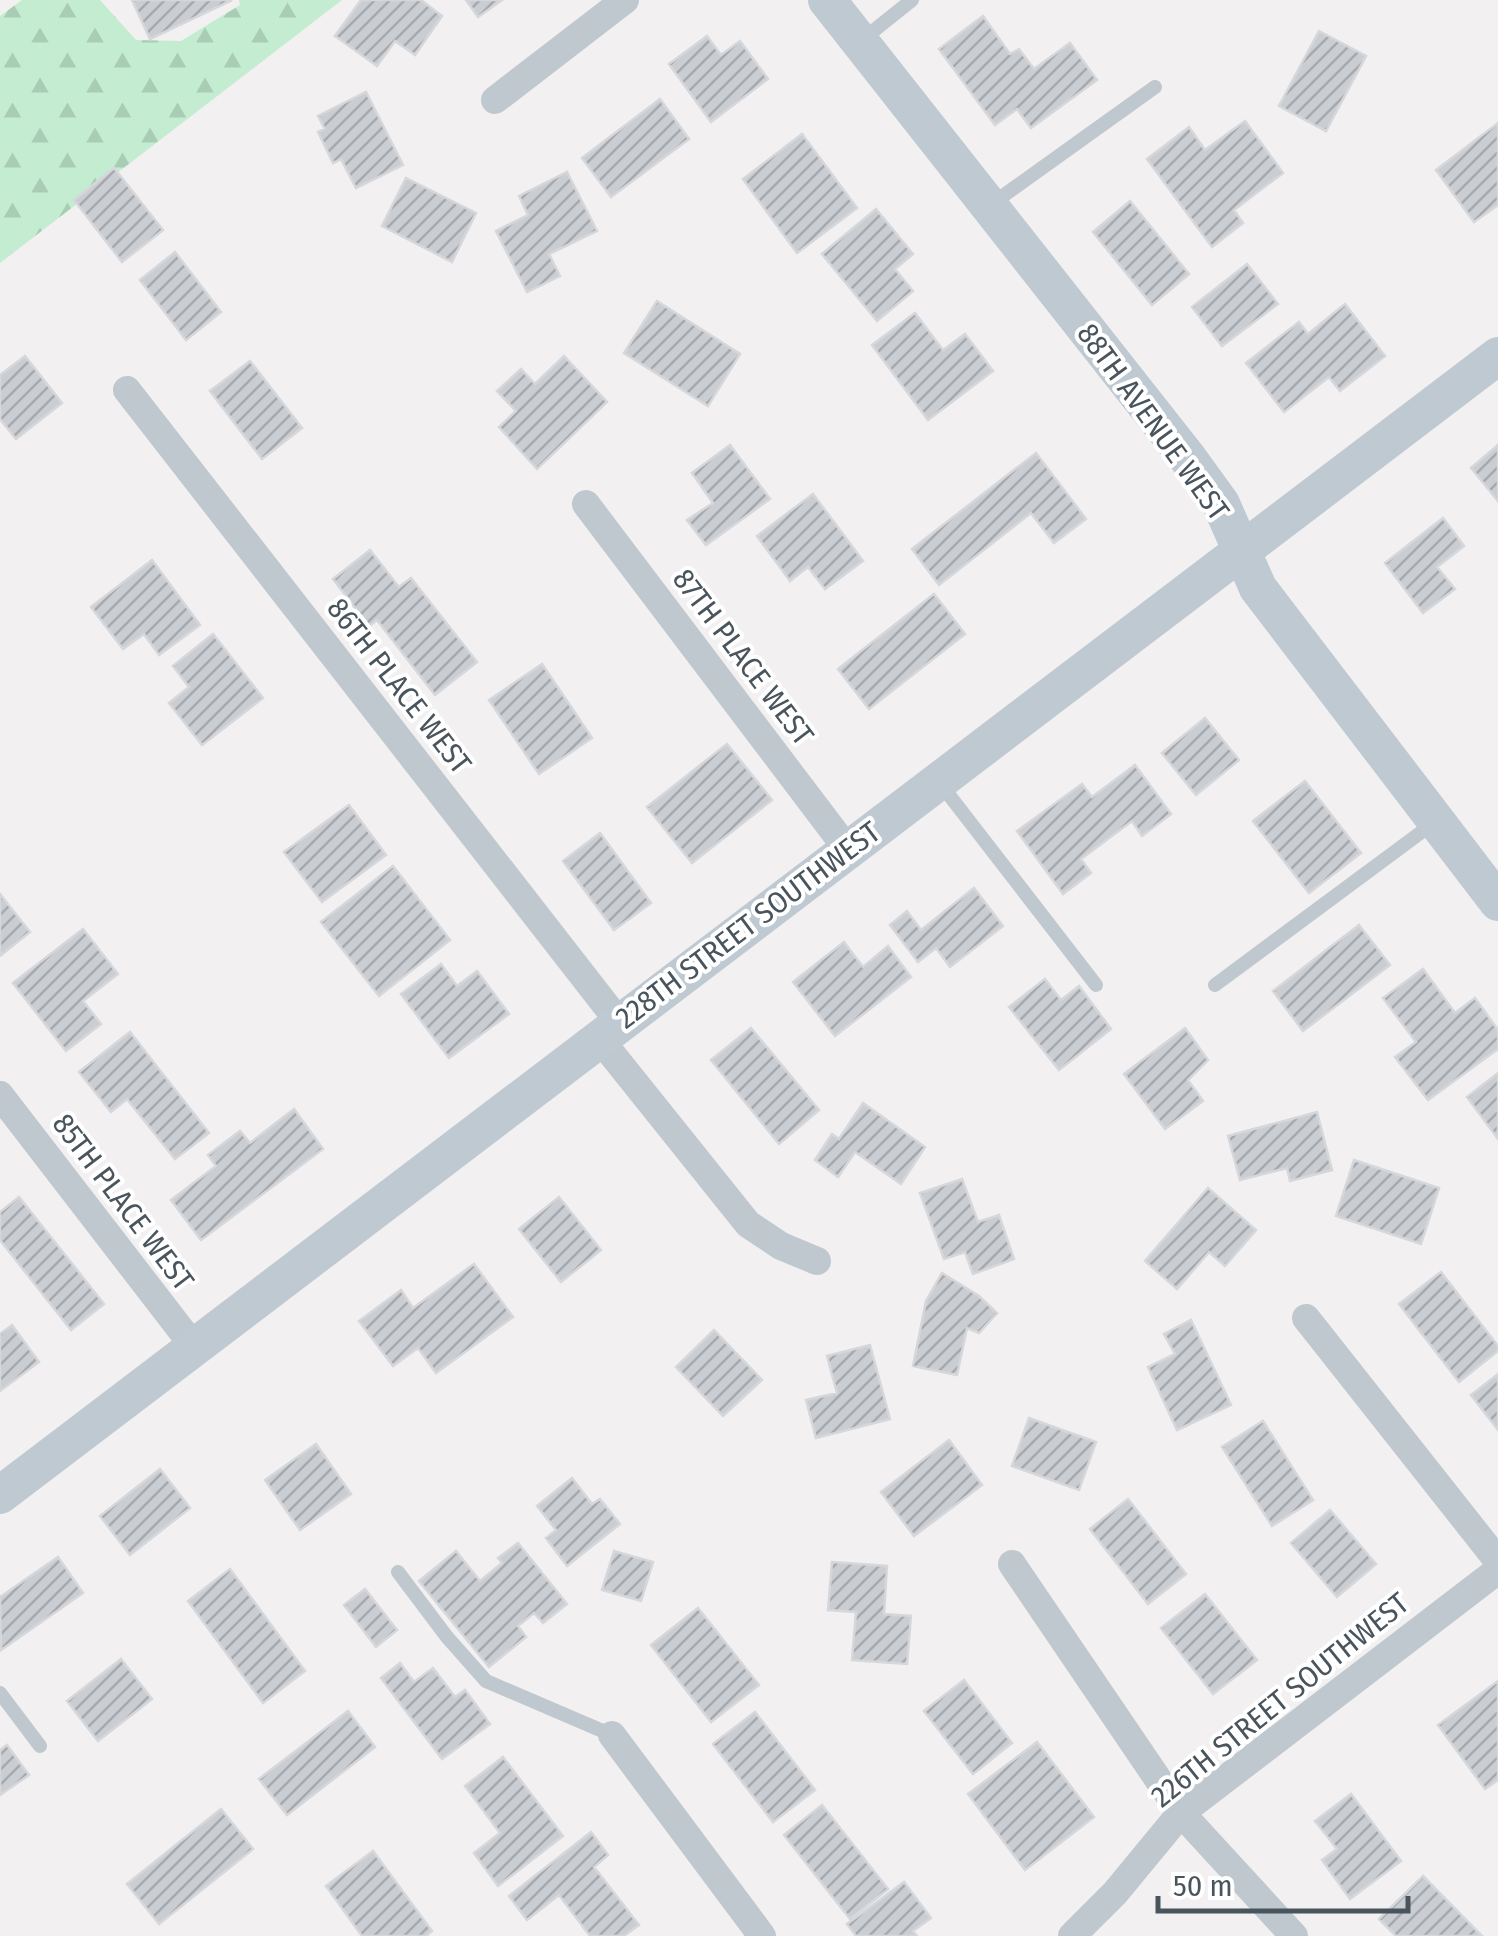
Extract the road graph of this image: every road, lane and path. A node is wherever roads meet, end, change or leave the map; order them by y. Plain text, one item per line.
1 (625, 0) edge
2 (827, 0) edge
3 (912, 0) edge
4 (861, 41) junction
5 (1155, 87) dead end
6 (495, 100) dead end
7 (988, 206) junction
8 (1498, 356) edge
9 (127, 390) dead end
10 (586, 504) dead end
11 (1242, 552) junction
12 (939, 781) junction
13 (1436, 822) junction
14 (848, 850) junction
15 (1498, 902) edge
16 (1096, 985) dead end
17 (1215, 986) dead end
18 (609, 1030) junction
19 (0, 1094) edge
20 (817, 1261) dead end
21 (1306, 1318) dead end
22 (195, 1348) junction
23 (0, 1495) edge
24 (1498, 1561) edge
25 (1012, 1564) dead end
26 (1498, 1570) edge
27 (398, 1572) dead end
28 (0, 1693) edge
29 (612, 1735) joint
30 (40, 1746) dead end
31 (1181, 1813) junction
32 (762, 1936) edge
33 (1072, 1936) edge
34 (1294, 1936) edge

1 - 6 street
2 - 4 street, 88TH AVENUE WEST
3 - 4 lane
4 - 7 street, 88TH AVENUE WEST
5 - 7 lane
7 - 11 street, 88TH AVENUE WEST
8 - 11 street, 228TH STREET SOUTHWEST
9 - 18 street, 86TH PLACE WEST
10 - 14 street, 87TH PLACE WEST
11 - 12 street, 228TH STREET SOUTHWEST
11 - 13 street, 88TH AVENUE WEST
12 - 14 street, 228TH STREET SOUTHWEST
12 - 16 lane
13 - 15 street, 88TH AVENUE WEST
13 - 17 lane
14 - 18 street, 228TH STREET SOUTHWEST
18 - 20 street, 86TH PLACE WEST
18 - 22 street, 228TH STREET SOUTHWEST
19 - 22 street, 85TH PLACE WEST
21 - 24 street
22 - 23 street, 228TH STREET SOUTHWEST
25 - 31 street
26 - 31 street, 226TH STREET SOUTHWEST
27 - 29 lane
28 - 30 lane
29 - 32 street
31 - 33 street, 226TH STREET SOUTHWEST
31 - 34 street

